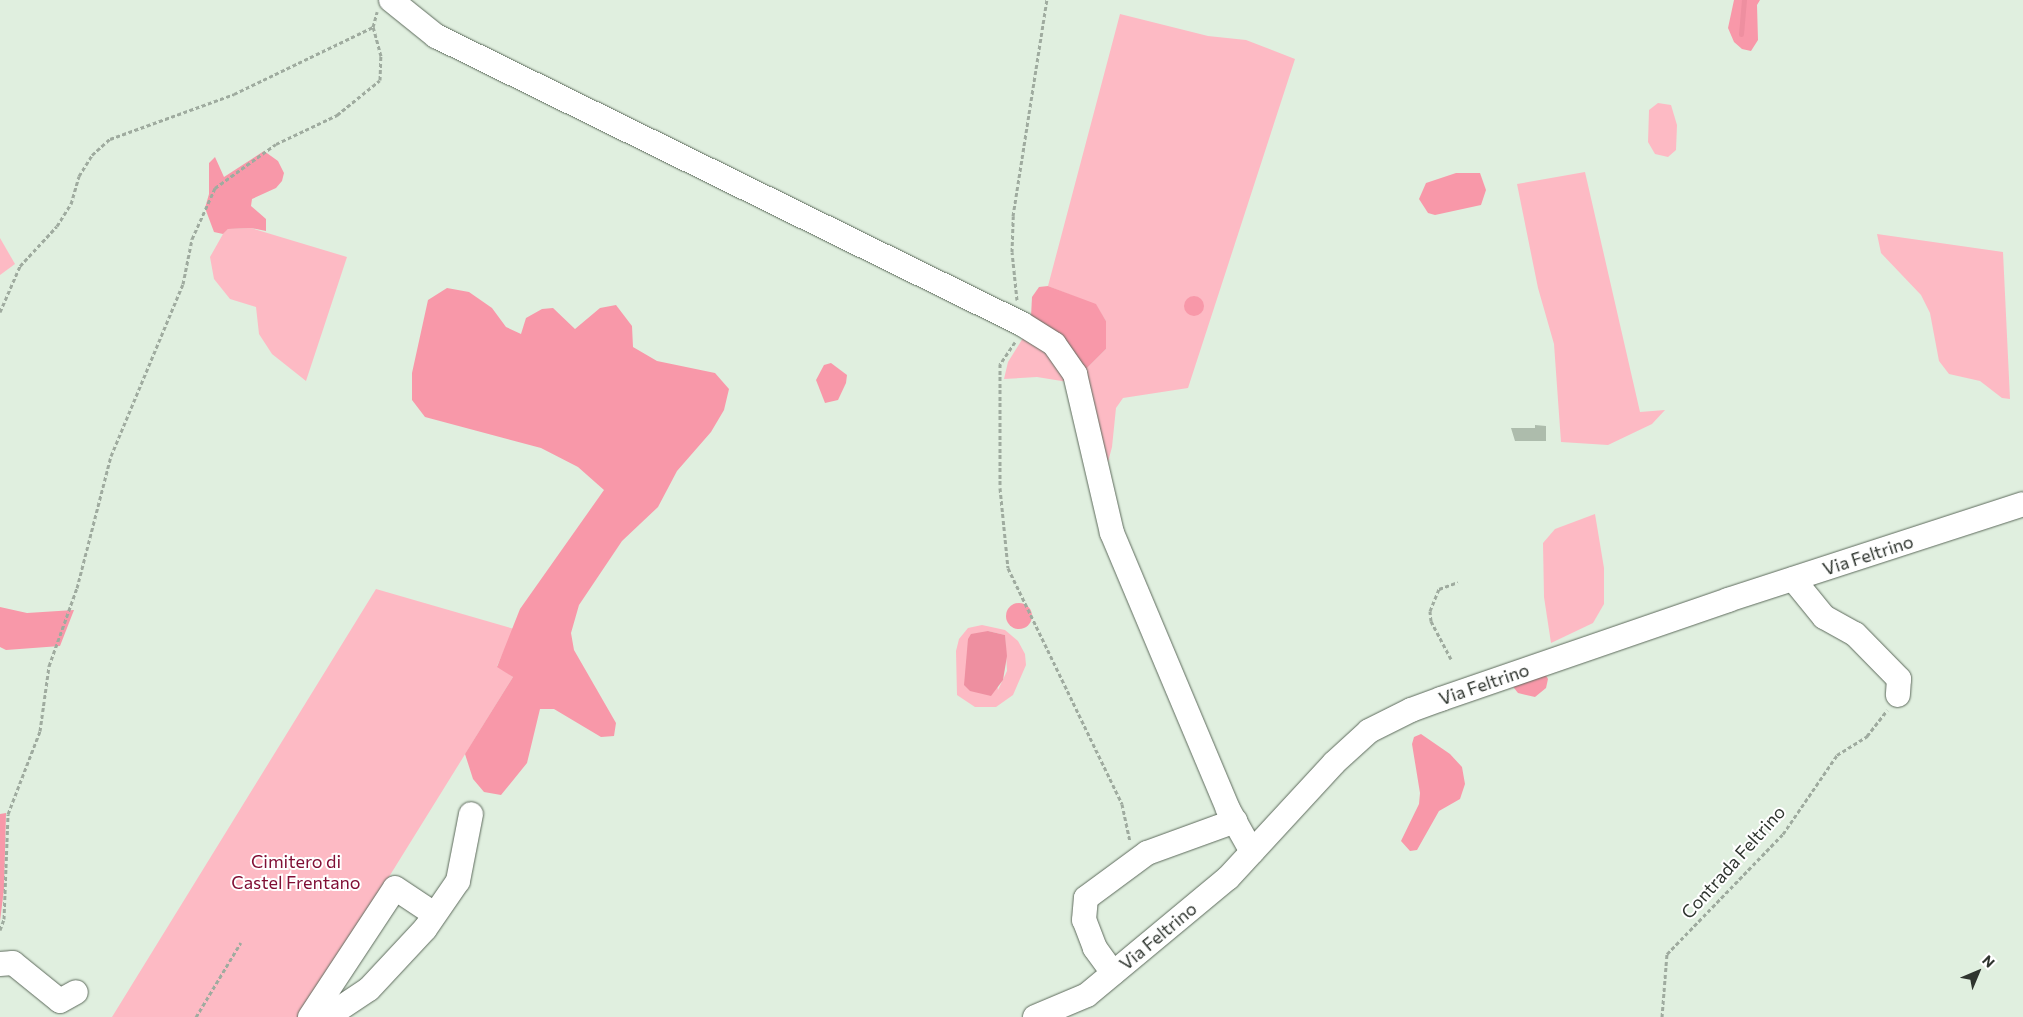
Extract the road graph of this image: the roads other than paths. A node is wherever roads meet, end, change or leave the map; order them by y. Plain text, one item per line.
1 (384, 5) edge
2 (2023, 504) edge
3 (1793, 579) junction
4 (1898, 695) road end
5 (471, 814) dead end
6 (1235, 821) junction
7 (1252, 852) junction
8 (434, 914) junction
9 (0, 964) edge
10 (1113, 973) junction
11 (76, 992) dead end
12 (310, 1017) edge
13 (327, 1017) edge
14 (1035, 1017) edge

1 - 6 street
2 - 3 street, Via Feltrino
3 - 4 street
3 - 7 street, Via Feltrino
5 - 8 street
6 - 7 street
6 - 10 street
7 - 10 street, Via Feltrino
8 - 12 street
8 - 13 street
9 - 11 street
10 - 14 street, Via Feltrino

